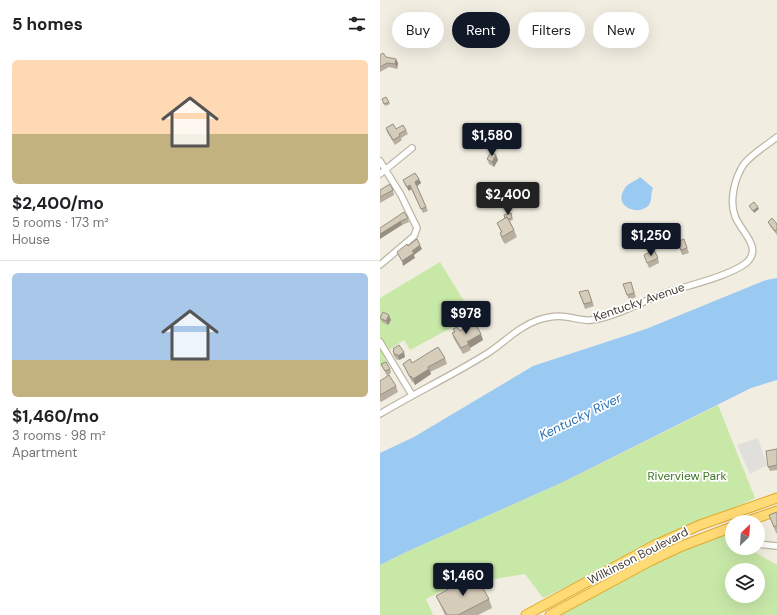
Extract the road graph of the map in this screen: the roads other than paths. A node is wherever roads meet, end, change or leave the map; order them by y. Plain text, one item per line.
1 (777, 138) edge
2 (412, 148) dead end
3 (380, 161) edge
4 (386, 170) junction
5 (380, 174) edge
6 (380, 265) edge
7 (380, 342) edge
8 (412, 395) junction
9 (380, 414) edge
10 (777, 498) edge
11 (740, 511) junction
12 (777, 511) edge
13 (741, 515) edge
14 (765, 515) edge
15 (725, 530) edge
16 (765, 545) edge
17 (777, 546) edge
18 (526, 615) edge
19 (550, 615) edge

1 - 8 street, Kentucky Avenue
2 - 4 street
3 - 4 street
4 - 5 street
4 - 6 street
7 - 8 street
8 - 9 street, Kentucky Avenue
10 - 11 highway, Wilkinson Boulevard
11 - 13 street
11 - 18 highway, Wilkinson Boulevard
12 - 14 highway
15 - 19 highway, Wilkinson Boulevard
16 - 17 street

